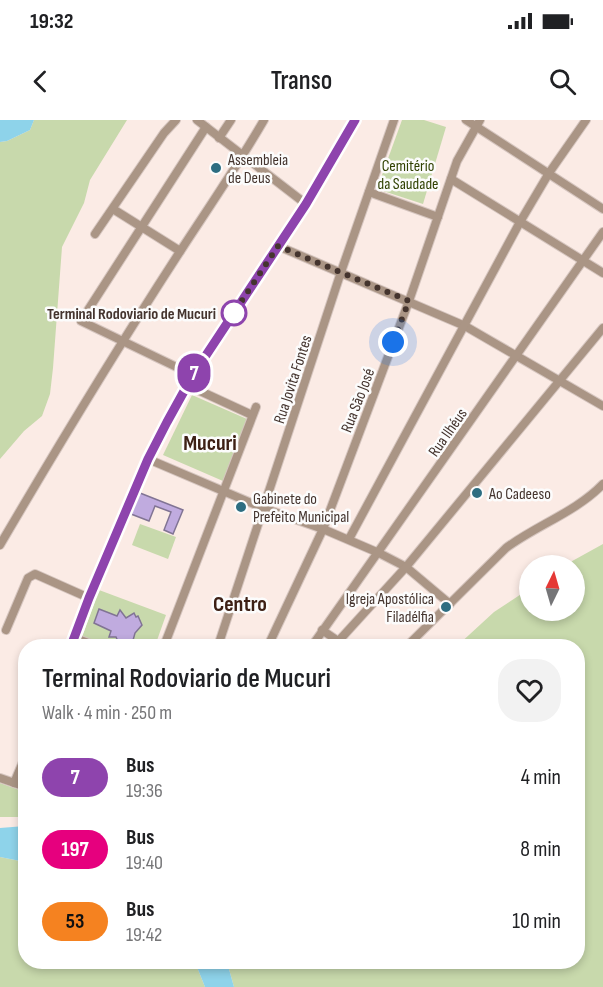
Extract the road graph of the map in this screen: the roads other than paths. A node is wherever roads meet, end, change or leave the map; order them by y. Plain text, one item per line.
1 (176, 120) edge
2 (197, 120) edge
3 (231, 120) edge
4 (264, 120) edge
5 (355, 120) edge
6 (394, 120) edge
7 (466, 120) edge
8 (586, 120) edge
9 (478, 123) edge
10 (206, 127) junction
11 (219, 138) junction
12 (243, 156) junction
13 (549, 173) junction
14 (451, 179) junction
15 (369, 192) junction
16 (306, 204) junction
17 (113, 209) junction
18 (603, 209) edge
19 (438, 217) junction
20 (520, 222) junction
21 (141, 225) junction
22 (603, 232) edge
23 (95, 234) dead end
24 (278, 246) junction
25 (180, 251) junction
26 (583, 260) junction
27 (341, 272) junction
28 (603, 273) edge
29 (409, 301) junction
30 (465, 326) junction
31 (603, 328) edge
32 (123, 342) junction
33 (516, 356) junction
34 (193, 375) junction
35 (560, 381) junction
36 (187, 385) junction
37 (603, 406) edge
38 (256, 407) dead end
39 (252, 415) junction
40 (148, 459) junction
41 (603, 484) edge
42 (224, 491) junction
43 (263, 508) junction
44 (323, 529) junction
45 (349, 539) junction
46 (0, 545) edge
47 (379, 553) junction
48 (406, 567) junction
49 (89, 598) junction
50 (450, 604) junction
51 (6, 630) dead end
52 (322, 630) junction
53 (74, 639) edge
54 (168, 639) edge
55 (220, 639) edge
56 (271, 639) edge
57 (316, 639) edge
58 (331, 639) edge
59 (341, 639) edge
60 (414, 639) edge
61 (18, 774) edge
62 (0, 778) edge
63 (14, 783) junction
64 (18, 784) edge

1 - 17 street
2 - 10 street
3 - 11 street
4 - 12 street
5 - 16 street
6 - 15 street, Rua Jovita Fontes
7 - 9 street
8 - 13 street
9 - 13 street
9 - 14 street, Rua São José
10 - 11 street
10 - 21 street
11 - 12 street
12 - 16 street
12 - 25 street
13 - 18 street
13 - 20 street
14 - 19 street, Rua São José
14 - 20 street
15 - 19 street
15 - 27 street, Rua Jovita Fontes
16 - 24 street
17 - 21 street
17 - 23 street
19 - 29 street, Rua São José
20 - 26 street
20 - 30 street
21 - 25 street
21 - 32 street
22 - 26 street, Rua Ilhéus
24 - 27 street
24 - 34 street
25 - 32 street
26 - 28 street
26 - 33 street, Rua Ilhéus
27 - 29 street
27 - 43 street, Rua Jovita Fontes
29 - 30 street
29 - 44 street, Rua São José
30 - 33 street
30 - 45 street
31 - 35 street
32 - 34 street
32 - 46 street
33 - 35 street
33 - 47 street, Rua Ilhéus
34 - 36 street
35 - 37 street
35 - 48 street
36 - 39 street
36 - 40 street
38 - 39 street
39 - 42 street
40 - 42 street
40 - 49 street
41 - 50 street
42 - 43 street
42 - 54 street
43 - 44 street
43 - 55 street, Rua Jovita Fontes
44 - 45 street
44 - 56 street, Rua São José
45 - 47 street
47 - 48 street
47 - 52 street, Rua Ilhéus
48 - 50 street
48 - 59 street
49 - 51 street
49 - 53 street
50 - 60 street
52 - 57 street, Rua Ilhéus
52 - 58 street
61 - 63 street
62 - 63 street
63 - 64 street

